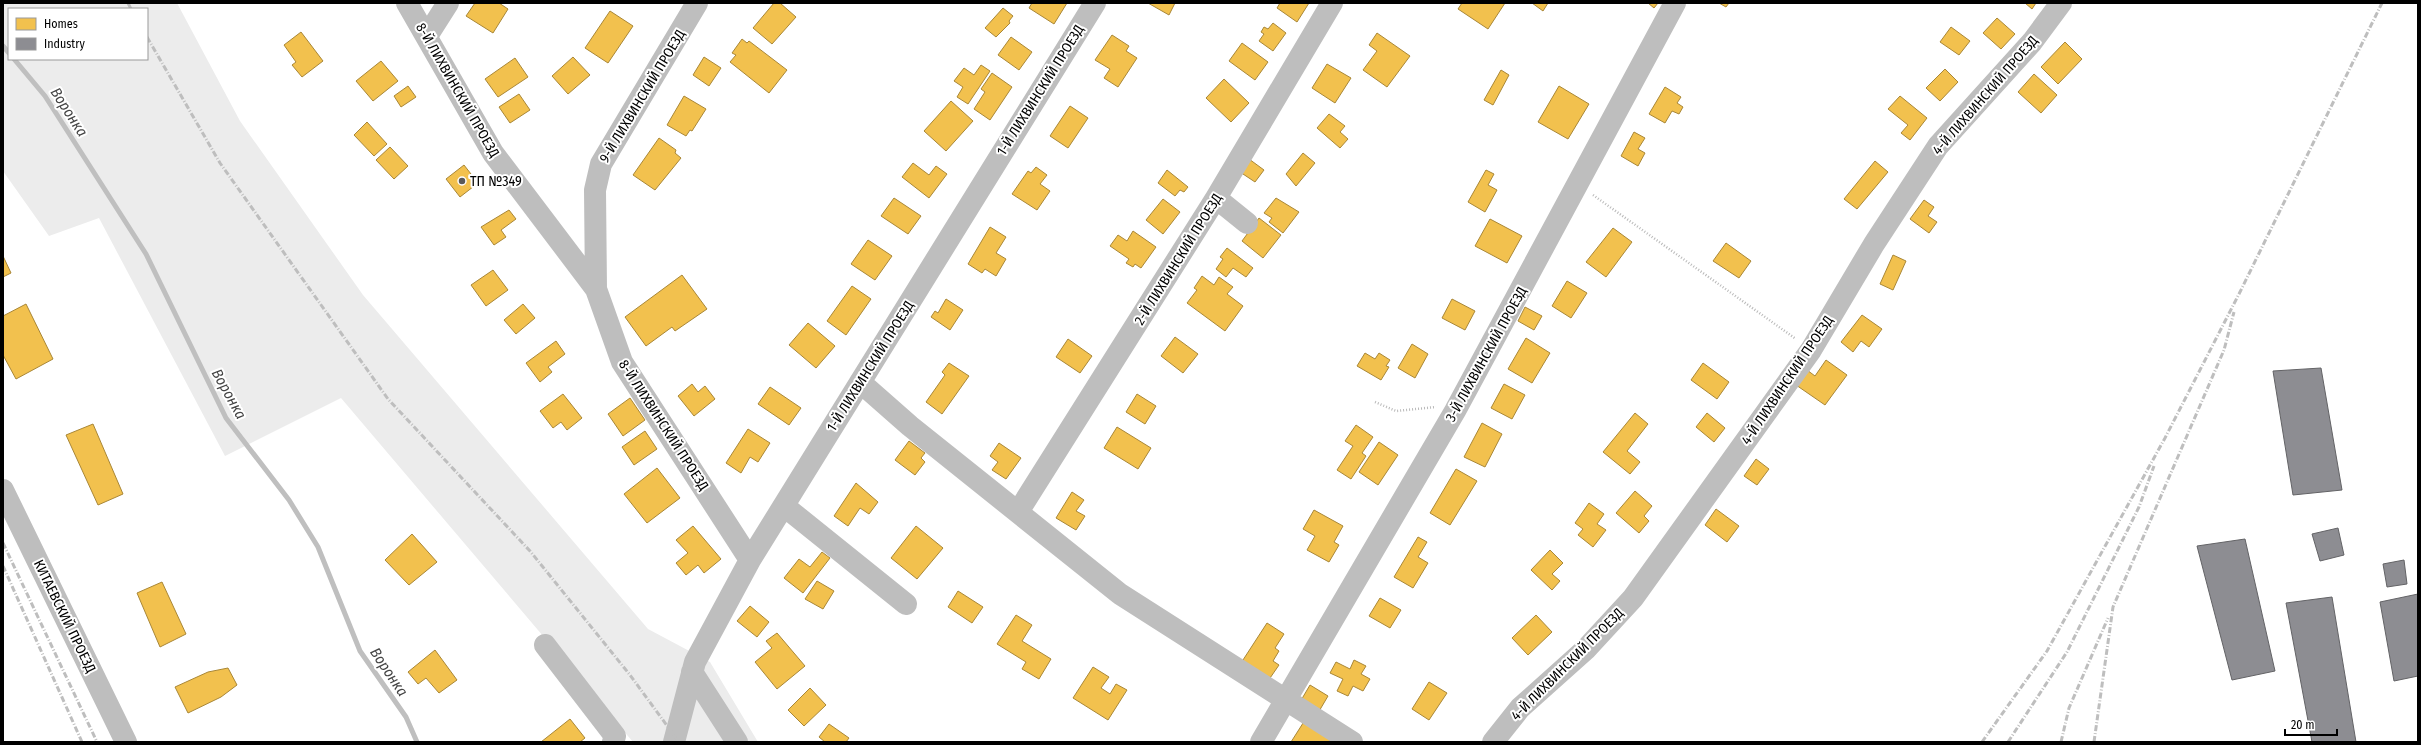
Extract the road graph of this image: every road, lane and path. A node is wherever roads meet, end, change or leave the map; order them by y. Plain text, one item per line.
1 (407, 3) edge
2 (448, 3) edge
3 (697, 3) edge
4 (1095, 3) edge
5 (1332, 3) edge
6 (1675, 3) edge
7 (2061, 3) edge
8 (426, 36) junction
9 (1577, 184) junction
10 (1216, 198) junction
11 (1248, 223) dead end
12 (596, 289) junction
13 (1811, 350) junction
14 (860, 382) junction
15 (1375, 402) dead end
16 (1455, 411) junction
17 (3, 490) edge
18 (784, 506) junction
19 (1018, 512) junction
20 (750, 560) junction
21 (906, 604) dead end
22 (545, 645) dead end
23 (692, 672) junction
24 (1285, 700) junction
25 (126, 742) edge
26 (612, 742) edge
27 (674, 742) edge
28 (737, 742) edge
29 (1261, 742) edge
30 (1352, 742) edge
31 (1493, 742) edge

1 - 8 street, 8-Й ЛИХВИНСКИЙ ПРОЕЗД
2 - 8 street
3 - 12 street, 9-Й ЛИХВИНСКИЙ ПРОЕЗД
4 - 14 street, 1-Й ЛИХВИНСКИЙ ПРОЕЗД
5 - 10 street, 2-Й ЛИХВИНСКИЙ ПРОЕЗД
6 - 9 street, 3-Й ЛИХВИНСКИЙ ПРОЕЗД
7 - 13 street, 4-Й ЛИХВИНСКИЙ ПРОЕЗД
8 - 12 street, 8-Й ЛИХВИНСКИЙ ПРОЕЗД
9 - 13 path
9 - 16 street, 3-Й ЛИХВИНСКИЙ ПРОЕЗД
10 - 11 street
10 - 19 street, 2-Й ЛИХВИНСКИЙ ПРОЕЗД
12 - 20 street, 8-Й ЛИХВИНСКИЙ ПРОЕЗД
13 - 31 street, 4-Й ЛИХВИНСКИЙ ПРОЕЗД
14 - 18 street, 1-Й ЛИХВИНСКИЙ ПРОЕЗД
14 - 19 street
15 - 16 path
16 - 24 street, 3-Й ЛИХВИНСКИЙ ПРОЕЗД
17 - 25 street, КИТАЕВСКИЙ ПРОЕЗД
18 - 20 street, 1-Й ЛИХВИНСКИЙ ПРОЕЗД
18 - 21 street
19 - 24 street
20 - 23 street, 1-Й ЛИХВИНСКИЙ ПРОЕЗД
22 - 26 street
23 - 27 street, 1-Й ЛИХВИНСКИЙ ПРОЕЗД
23 - 28 street
24 - 29 street, 3-Й ЛИХВИНСКИЙ ПРОЕЗД
24 - 30 street

